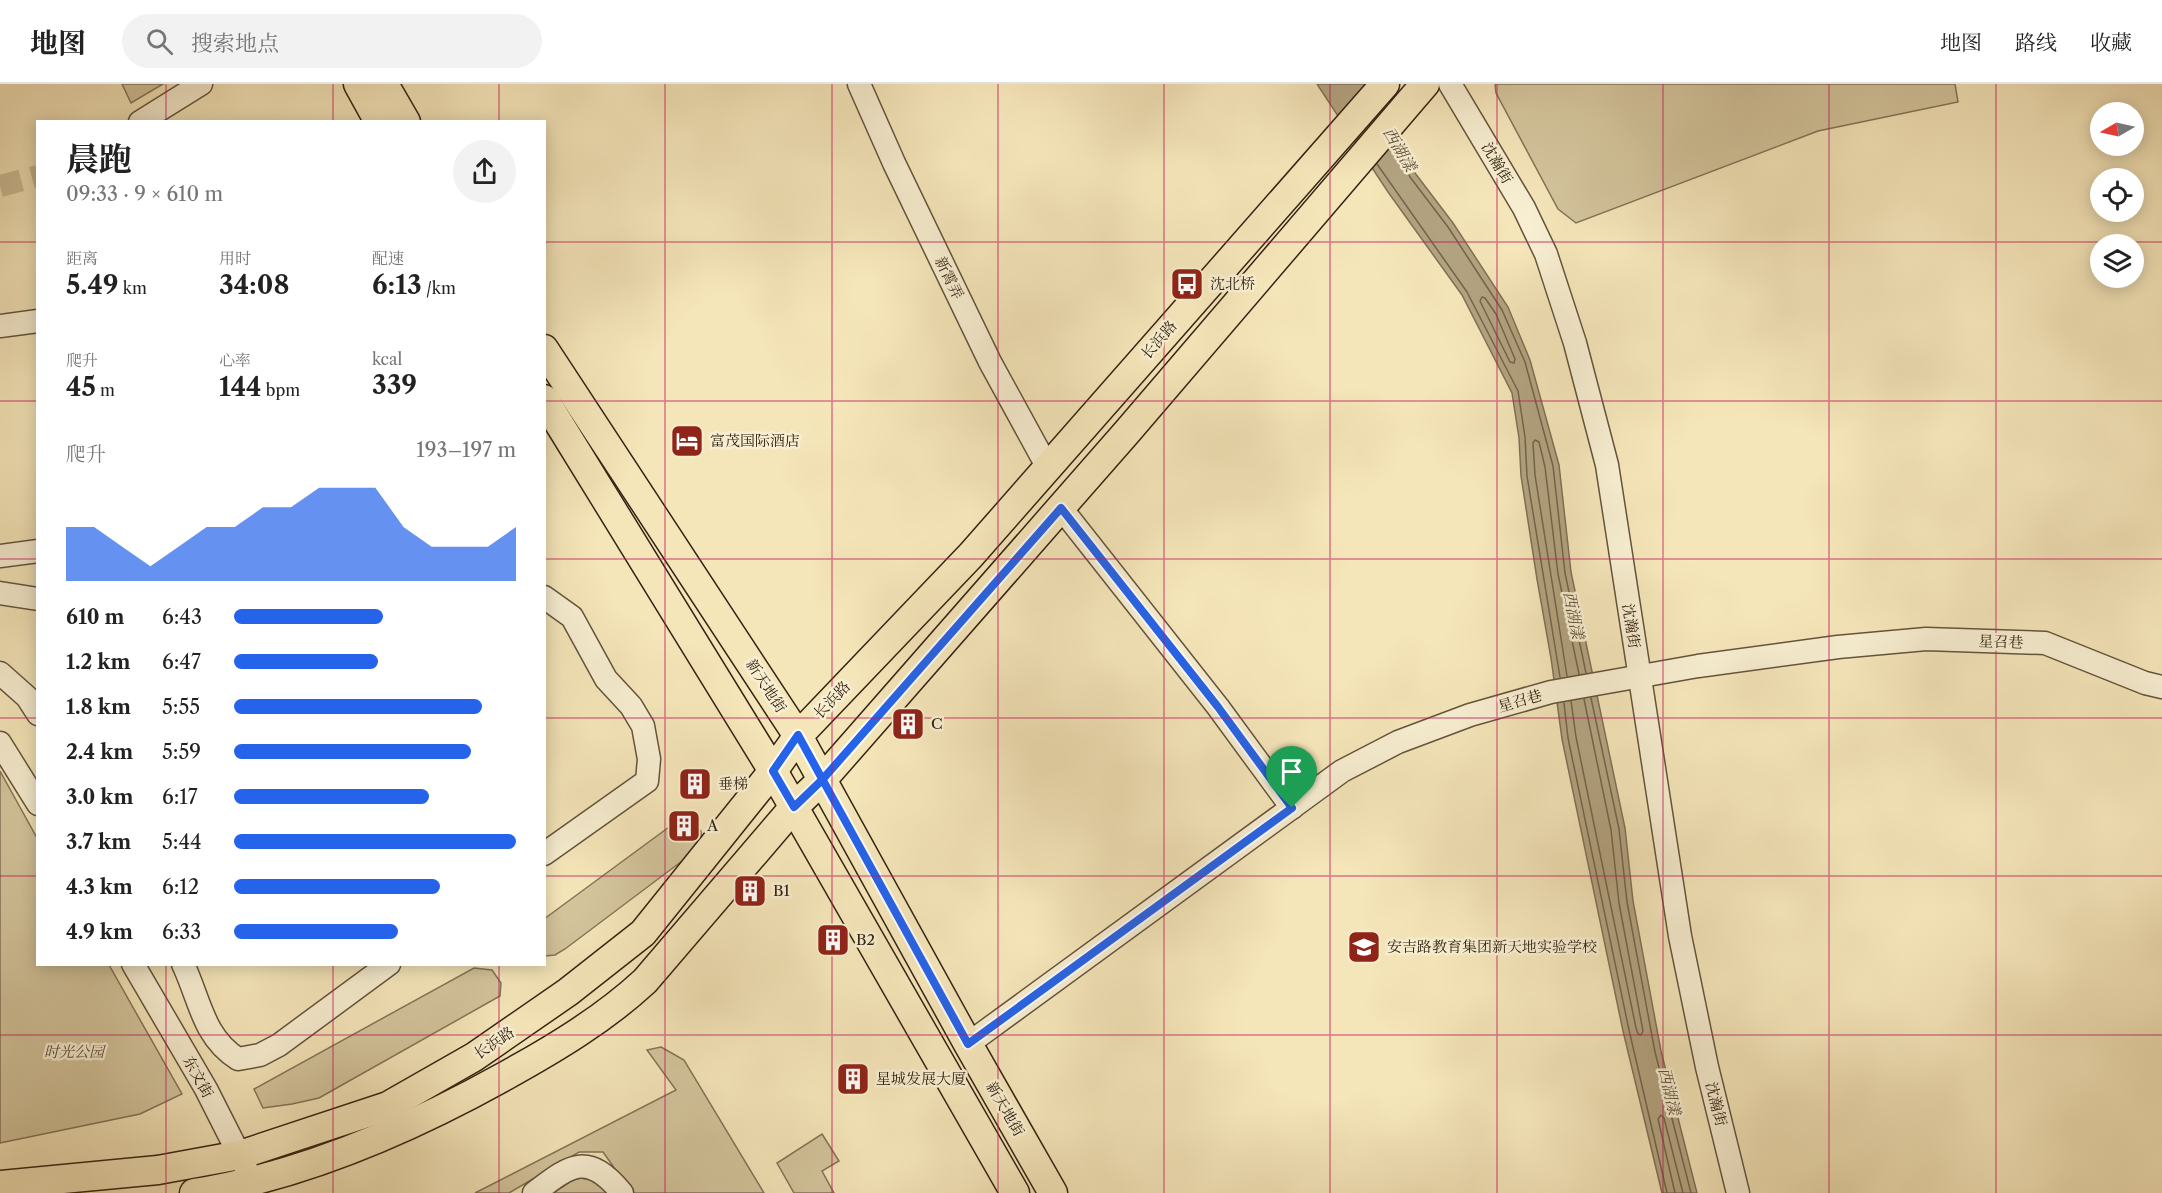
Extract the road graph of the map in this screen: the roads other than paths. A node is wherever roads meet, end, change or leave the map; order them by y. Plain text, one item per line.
1 (201, 84) edge
2 (859, 84) edge
3 (1425, 84) edge
4 (1450, 84) edge
5 (365, 85) edge
6 (1383, 86) edge
7 (143, 120) edge
8 (378, 120) edge
9 (404, 120) edge
10 (36, 321) edge
11 (0, 326) edge
12 (546, 352) edge
13 (546, 402) edge
14 (1048, 468) junction
15 (1061, 508) junction
16 (36, 551) edge
17 (0, 556) edge
18 (0, 593) edge
19 (546, 598) edge
20 (36, 599) edge
21 (0, 673) edge
22 (1639, 677) junction
23 (2162, 687) edge
24 (36, 711) edge
25 (798, 735) junction
26 (0, 743) edge
27 (773, 771) junction
28 (822, 780) junction
29 (36, 801) edge
30 (794, 807) junction
31 (1292, 808) junction
32 (546, 853) edge
33 (134, 966) edge
34 (184, 966) edge
35 (386, 966) edge
36 (968, 1044) junction
37 (240, 1155) junction
38 (0, 1185) edge
39 (255, 1188) edge
40 (194, 1193) edge
41 (534, 1193) edge
42 (622, 1193) edge
43 (1015, 1193) edge
44 (1053, 1193) edge
45 (1738, 1193) edge

1 - 7 street
2 - 14 street, 新霄弄
3 - 15 main road
4 - 22 street, 沈瀚街
5 - 8 main road
5 - 9 main road
6 - 14 main road, 长浜路
10 - 11 street
12 - 25 main road, 新天地街
13 - 27 main road
14 - 25 main road, 长浜路
15 - 28 main road
15 - 31 street
16 - 17 street
18 - 20 street
19 - 32 street
21 - 24 street
22 - 23 street, 星召巷
22 - 31 street, 星召巷
22 - 45 street, 沈瀚街
25 - 27 main road, 长浜路
25 - 28 main road, 新天地街
26 - 29 street
27 - 30 main road
27 - 37 main road, 长浜路
28 - 30 main road
28 - 36 main road, 新天地街
30 - 39 main road
30 - 43 main road
31 - 36 street, 星召巷
33 - 37 street, 东文街
34 - 35 street
36 - 44 main road, 新天地街
37 - 38 main road, 长浜路
37 - 39 street, 东文街
39 - 40 main road
41 - 42 street

